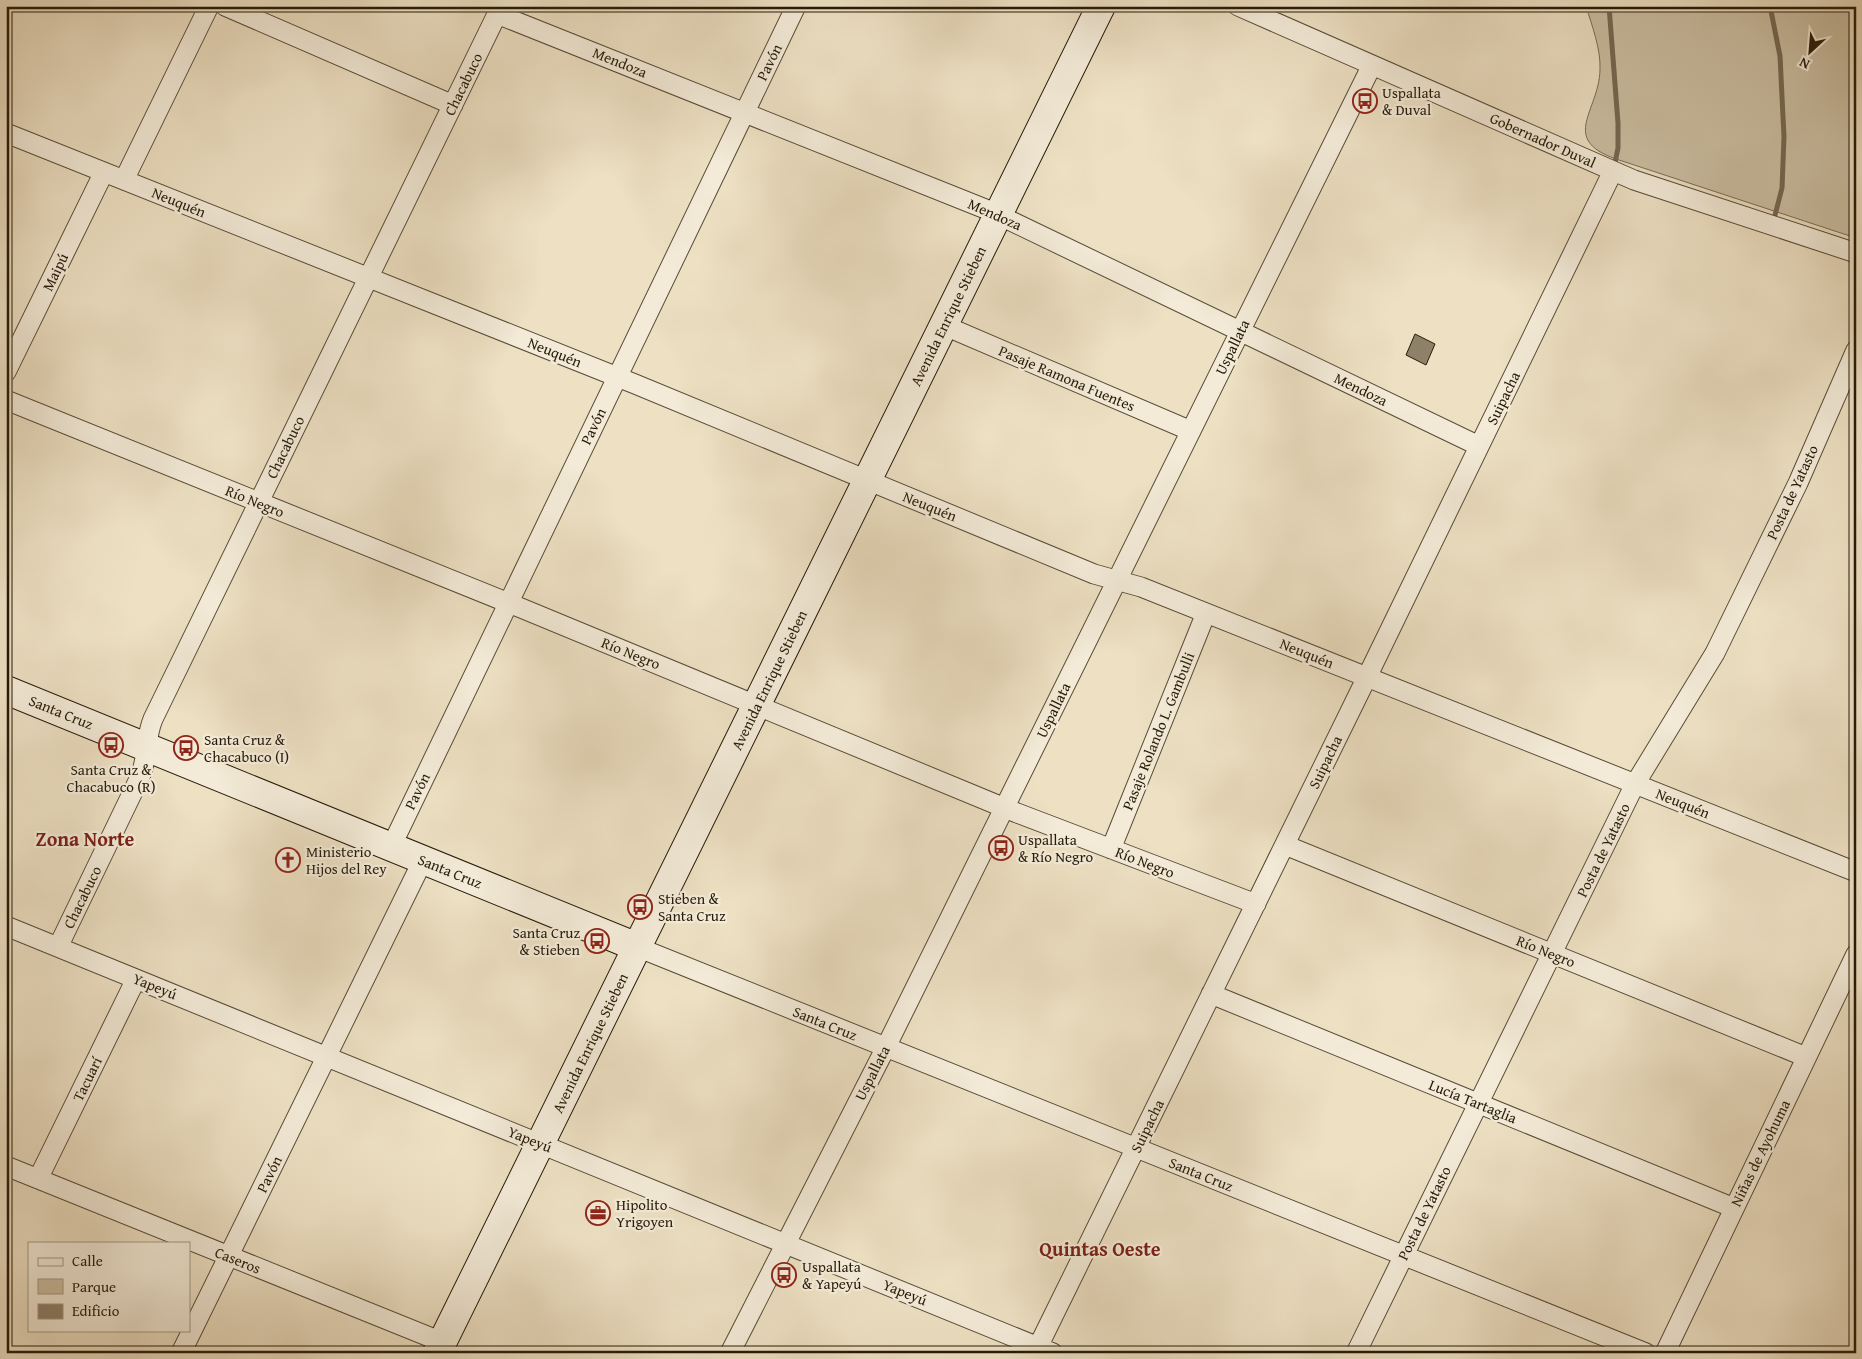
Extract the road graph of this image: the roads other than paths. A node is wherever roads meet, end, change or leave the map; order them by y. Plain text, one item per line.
1 (209, 6) edge
2 (225, 6) edge
3 (796, 6) edge
4 (1101, 6) edge
5 (1238, 6) edge
6 (499, 10) edge
7 (1372, 66) junction
8 (453, 105) junction
9 (745, 112) junction
10 (6, 133) edge
11 (1613, 171) junction
12 (104, 172) junction
13 (124, 180) junction
14 (998, 214) junction
15 (1856, 252) edge
16 (368, 278) junction
17 (944, 325) junction
18 (1240, 331) junction
19 (1856, 350) edge
20 (6, 372) edge
21 (617, 377) junction
22 (6, 400) edge
23 (1191, 431) junction
24 (1479, 446) junction
25 (867, 480) junction
26 (259, 502) junction
27 (1117, 580) junction
28 (508, 603) junction
29 (1206, 613) junction
30 (1367, 677) junction
31 (6, 690) edge
32 (757, 706) junction
33 (147, 747) junction
34 (1635, 784) junction
35 (1004, 808) junction
36 (1285, 845) junction
37 (390, 847) junction
38 (1111, 849) junction
39 (423, 860) junction
40 (1856, 872) edge
41 (1256, 904) junction
42 (6, 926) edge
43 (58, 947) junction
44 (638, 947) junction
45 (1552, 954) junction
46 (1856, 954) edge
47 (136, 979) junction
48 (1212, 994) junction
49 (886, 1047) junction
50 (327, 1056) junction
51 (1806, 1057) junction
52 (1478, 1103) junction
53 (540, 1143) junction
54 (1136, 1148) junction
55 (6, 1166) edge
56 (38, 1179) junction
57 (1734, 1208) junction
58 (786, 1244) junction
59 (229, 1256) junction
60 (1404, 1256) junction
61 (440, 1348) edge
62 (1042, 1351) edge
63 (181, 1353) edge
64 (730, 1353) edge
65 (1356, 1353) edge
66 (1646, 1353) edge
67 (1665, 1353) edge

1 - 13 street
2 - 8 street
3 - 9 street, Pavón
4 - 14 main road, Avenida Enrique Stieben
5 - 7 street, Gobernador Duval
6 - 8 street, Chacabuco
6 - 9 street, Mendoza
7 - 11 street, Gobernador Duval
7 - 18 street, Uspallata
8 - 16 street, Chacabuco
9 - 14 street, Mendoza
9 - 21 street, Pavón
10 - 12 street, Neuquén
11 - 15 street, Gobernador Duval
11 - 24 street, Suipacha
12 - 13 street, Neuquén
12 - 20 street, Maipú
13 - 16 street, Neuquén
14 - 17 main road, Avenida Enrique Stieben
14 - 18 street, Mendoza
16 - 21 street, Neuquén
16 - 26 street, Chacabuco
17 - 23 street, Pasaje Ramona Fuentes
17 - 25 main road, Avenida Enrique Stieben
18 - 23 street, Uspallata
18 - 24 street, Mendoza
19 - 34 street, Posta de Yatasto
21 - 25 street, Neuquén
21 - 28 street, Pavón
22 - 26 street, Río Negro
23 - 27 street, Uspallata
24 - 30 street, Suipacha
25 - 27 street, Neuquén
25 - 32 main road, Avenida Enrique Stieben
26 - 28 street, Río Negro
26 - 33 street, Chacabuco
27 - 29 street, Neuquén
27 - 35 street, Uspallata
28 - 32 street, Río Negro
28 - 37 street, Pavón
29 - 30 street, Neuquén
29 - 38 street, Pasaje Rolando L. Gambulli
30 - 34 street, Neuquén
30 - 36 street, Suipacha
31 - 33 main road, Santa Cruz
32 - 35 street, Río Negro
32 - 44 main road, Avenida Enrique Stieben
33 - 37 main road, Santa Cruz
33 - 43 street, Chacabuco
34 - 40 street, Neuquén
34 - 45 street, Posta de Yatasto
35 - 38 street, Río Negro
35 - 49 street, Uspallata
36 - 41 street, Suipacha
36 - 45 street, Río Negro
37 - 39 main road, Santa Cruz
38 - 41 street, Río Negro
39 - 44 main road, Santa Cruz
39 - 50 street, Pavón
41 - 48 street, Suipacha
42 - 43 street, Yapeyú
43 - 47 street, Yapeyú
44 - 49 street, Santa Cruz
44 - 53 main road, Avenida Enrique Stieben
45 - 51 street, Río Negro
45 - 52 street, Posta de Yatasto
46 - 51 street, Niñas de Ayohuma
47 - 50 street, Yapeyú
47 - 56 street, Tacuarí
48 - 52 street, Lucía Tartaglia
48 - 54 street, Suipacha
49 - 54 street, Santa Cruz
49 - 58 street, Uspallata
50 - 53 street, Yapeyú
50 - 59 street, Pavón
51 - 57 street, Niñas de Ayohuma
52 - 57 street, Lucía Tartaglia
52 - 60 street, Posta de Yatasto
53 - 58 street, Yapeyú
53 - 61 main road, Avenida Enrique Stieben
54 - 60 street, Santa Cruz
54 - 62 street, Suipacha
55 - 56 street, Caseros
56 - 59 street, Caseros
57 - 67 street, Niñas de Ayohuma
58 - 62 street, Yapeyú
58 - 64 street, Uspallata
59 - 61 street, Caseros
59 - 63 street, Pavón
60 - 65 street, Posta de Yatasto
60 - 66 street, Santa Cruz

